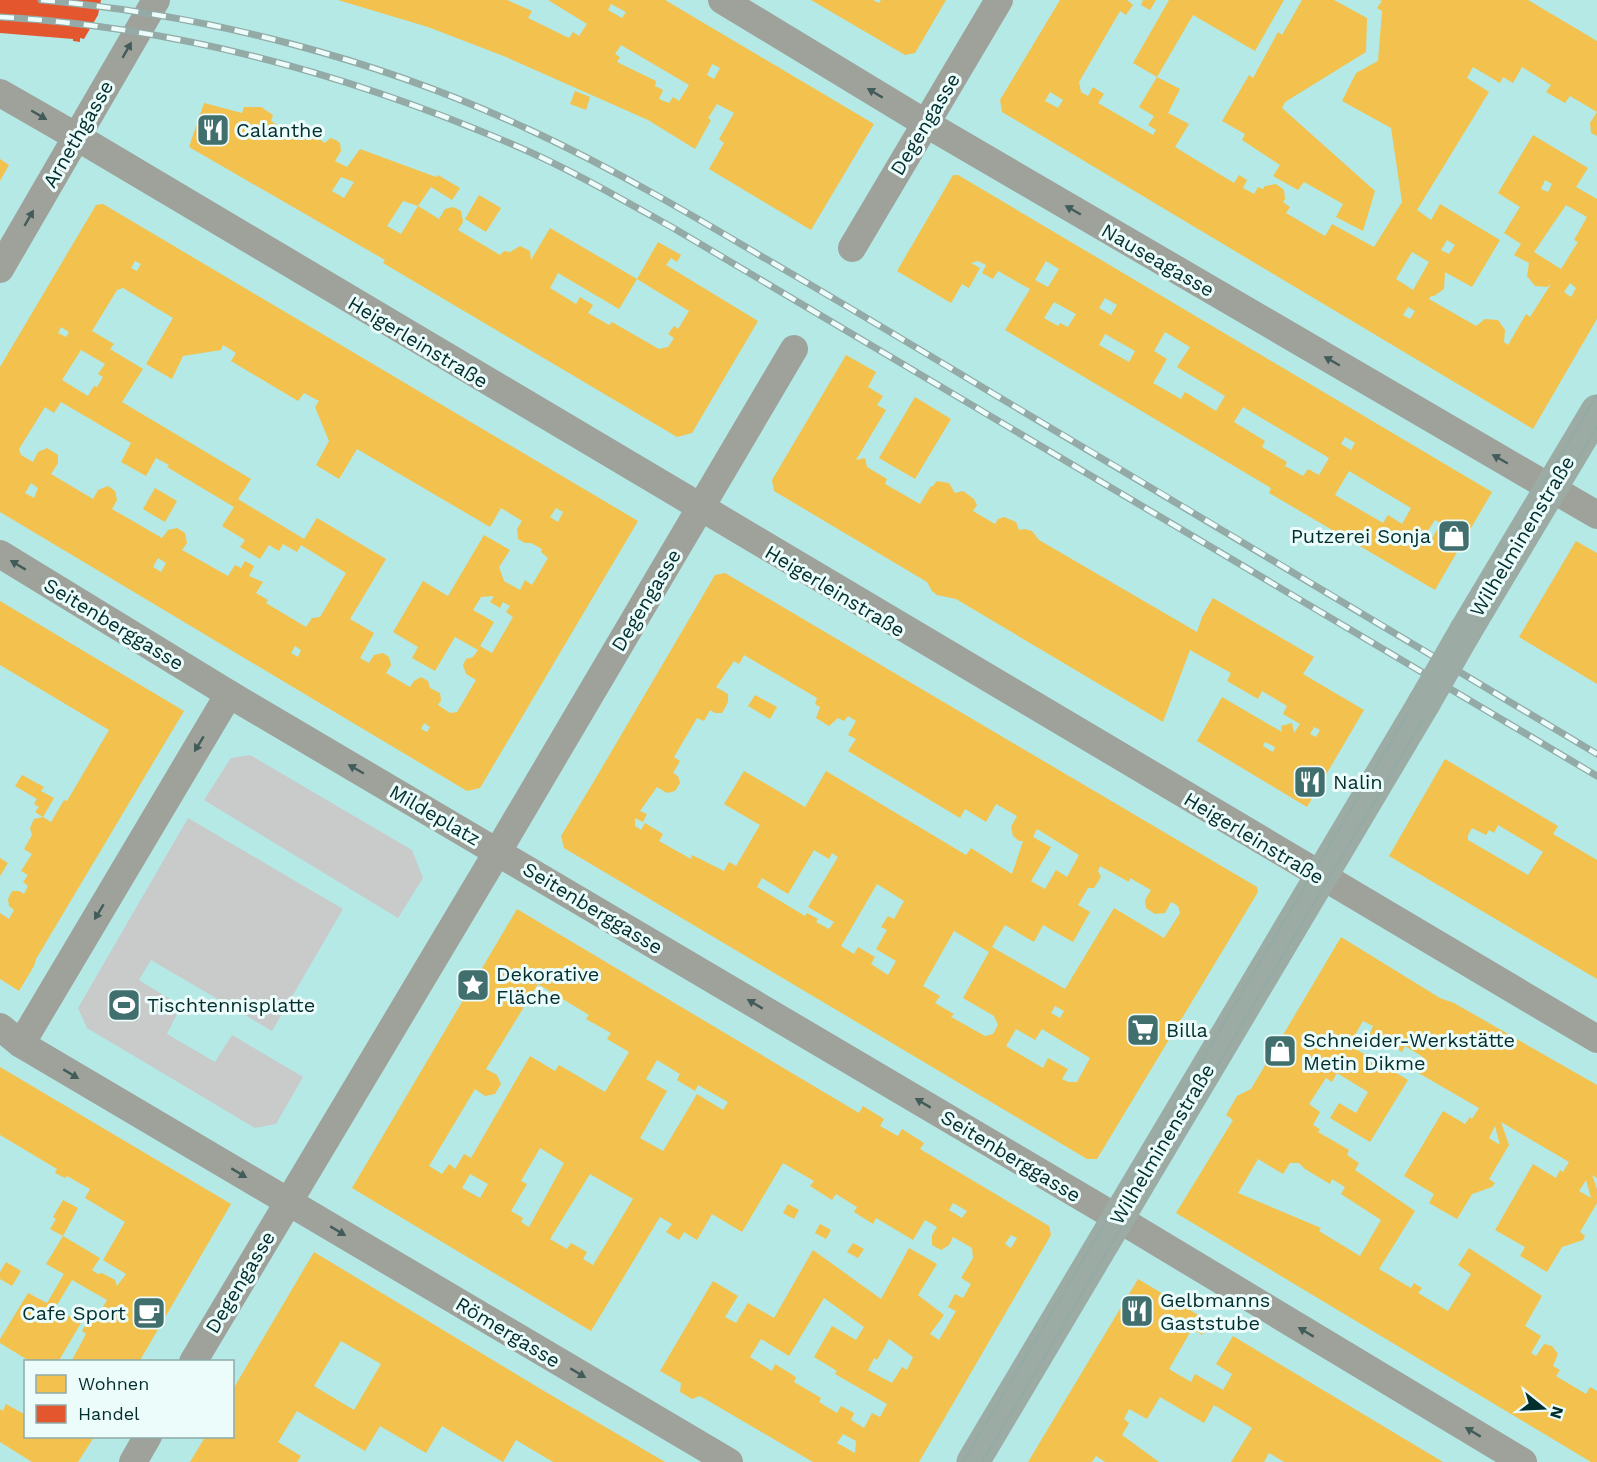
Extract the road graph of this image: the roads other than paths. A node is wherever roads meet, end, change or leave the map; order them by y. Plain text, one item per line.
1 (156, 0) edge
2 (722, 0) edge
3 (999, 0) edge
4 (0, 93) edge
5 (926, 123) junction
6 (77, 137) junction
7 (852, 248) dead end
8 (0, 269) edge
9 (794, 348) dead end
10 (1597, 411) edge
11 (1551, 489) junction
12 (699, 511) junction
13 (1597, 515) edge
14 (0, 554) edge
15 (229, 694) junction
16 (498, 851) junction
17 (1320, 877) junction
18 (10, 1036) edge
19 (1597, 1039) edge
20 (287, 1202) junction
21 (1118, 1219) junction
22 (193, 1360) edge
23 (147, 1438) edge
24 (133, 1462) edge
25 (729, 1462) edge
26 (973, 1462) edge
27 (1523, 1462) edge

6 -> 1 street, Arnethgasse
5 -> 2 street, Nauseagasse
3 - 5 street, Degengasse
4 -> 6 street, Heigerleinstraße
5 - 7 street, Degengasse
11 -> 5 street, Nauseagasse
8 -> 6 street, Arnethgasse
6 - 12 street, Heigerleinstraße
9 - 12 street, Degengasse
10 - 11 street, Wilhelminenstraße
11 - 13 street, Nauseagasse
11 - 17 street, Wilhelminenstraße, bridge
12 - 16 street, Degengasse
12 - 17 street, Heigerleinstraße
15 -> 14 street, Seitenberggasse
16 -> 15 street, Mildeplatz
15 -> 18 street
16 - 20 street, Mildeplatz
21 -> 16 street, Seitenberggasse
17 - 19 street, Heigerleinstraße
17 - 21 street, Wilhelminenstraße
18 -> 20 street
20 - 22 street, Degengasse
20 -> 25 street, Römergasse
21 - 26 street, Wilhelminenstraße
27 -> 21 street, Seitenberggasse
23 - 24 street

